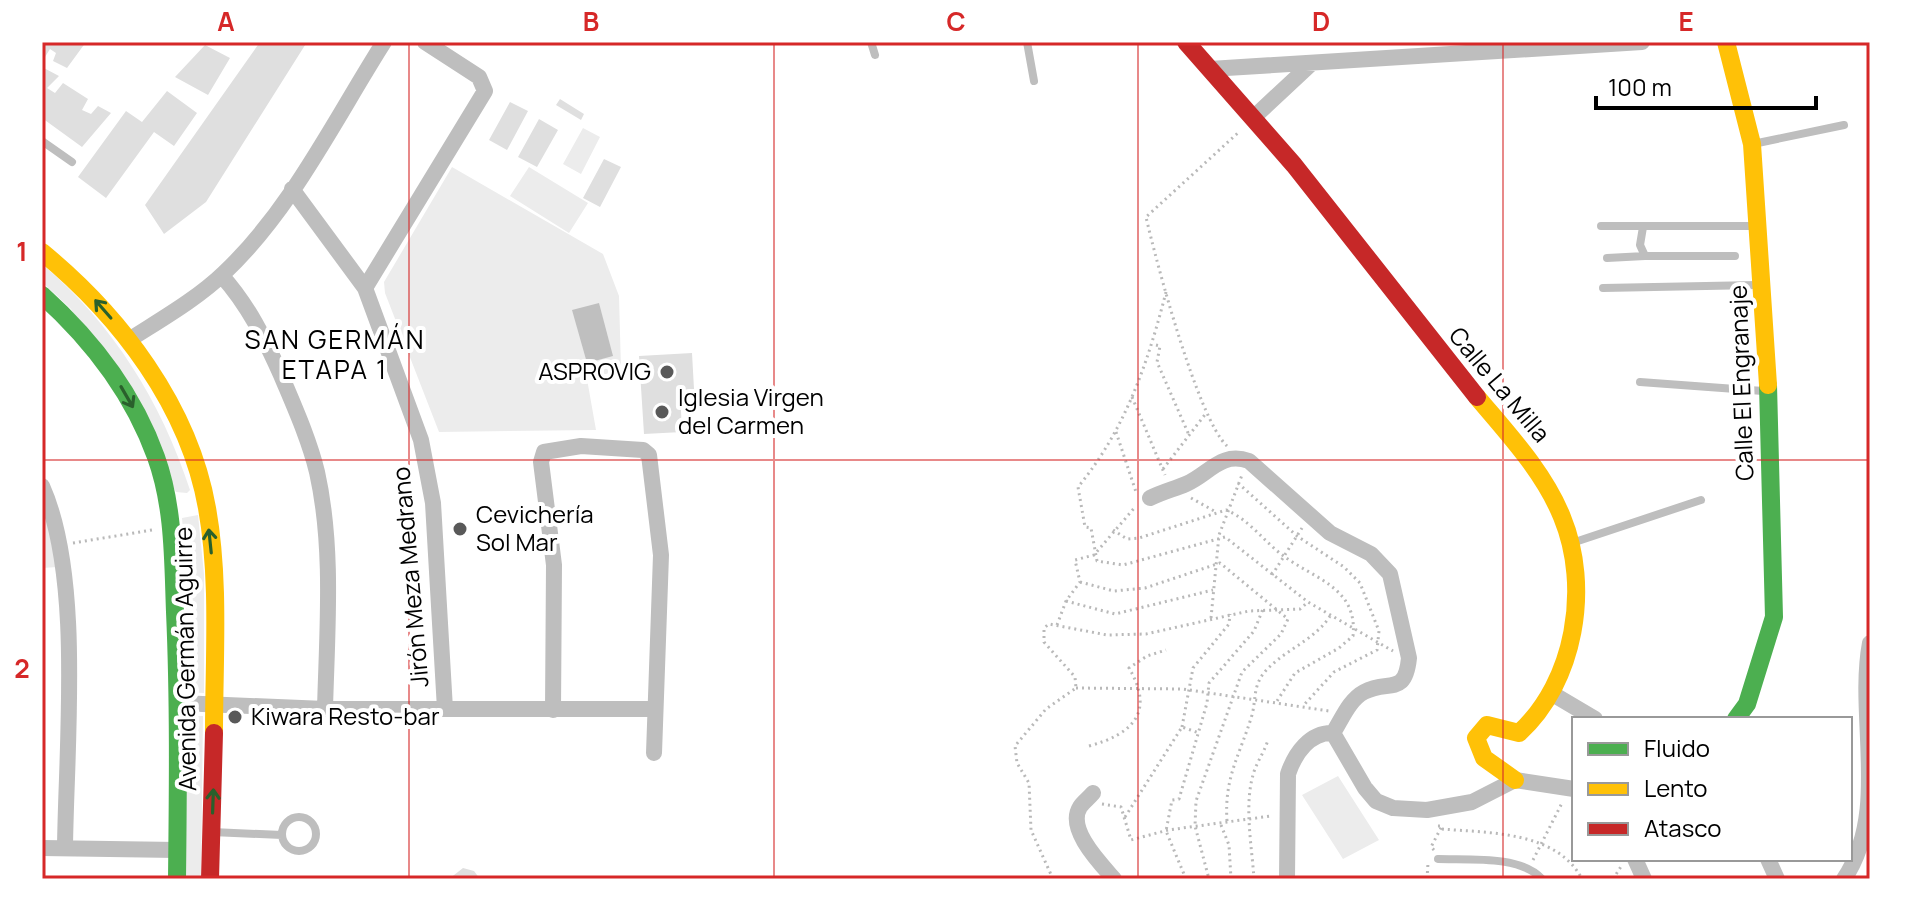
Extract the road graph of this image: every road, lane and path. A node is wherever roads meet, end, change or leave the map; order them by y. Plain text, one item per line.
1 (384, 42) edge
2 (425, 42) edge
3 (871, 42) edge
4 (1027, 42) edge
5 (1186, 42) edge
6 (1642, 42) edge
7 (1726, 42) edge
8 (875, 55) dead end
9 (1312, 63) junction
10 (1210, 69) junction
11 (1034, 81) dead end
12 (1253, 118) junction
13 (1844, 125) dead end
14 (1752, 144) junction
15 (44, 146) edge
16 (72, 162) dead end
17 (292, 189) junction
18 (1601, 226) dead end
19 (1758, 226) junction
20 (1643, 227) junction
21 (42, 252) edge
22 (1645, 256) junction
23 (1735, 256) dead end
24 (1607, 258) dead end
25 (222, 276) junction
26 (1762, 286) junction
27 (365, 288) junction
28 (1603, 288) dead end
29 (1166, 292) junction
30 (42, 295) edge
31 (129, 340) junction
32 (1154, 344) junction
33 (1640, 382) dead end
34 (1768, 392) junction
35 (1132, 397) junction
36 (1207, 412) junction
37 (1116, 432) junction
38 (1189, 435) junction
39 (1245, 460) junction
40 (1163, 469) junction
41 (1238, 483) junction
42 (42, 486) edge
43 (1174, 487) junction
44 (1150, 498) dead end
45 (205, 499) junction
46 (1701, 500) dead end
47 (168, 507) junction
48 (1226, 510) junction
49 (1216, 512) junction
50 (1310, 516) junction
51 (172, 527) junction
52 (1113, 530) junction
53 (1297, 536) junction
54 (1219, 537) junction
55 (1572, 543) junction
56 (61, 545) junction
57 (1094, 555) junction
58 (1284, 556) junction
59 (1215, 563) junction
60 (1272, 575) junction
61 (1080, 582) junction
62 (1213, 590) junction
63 (1066, 601) junction
64 (1308, 602) junction
65 (1263, 608) junction
66 (1280, 610) junction
67 (1332, 613) junction
68 (1230, 614) junction
69 (1211, 618) junction
70 (1057, 625) junction
71 (1354, 627) junction
72 (1870, 643) edge
73 (1379, 645) junction
74 (1166, 650) dead end
75 (1409, 658) junction
76 (1076, 688) junction
77 (1140, 690) junction
78 (1188, 690) junction
79 (1207, 692) junction
80 (1551, 693) junction
81 (1231, 695) junction
82 (1253, 698) junction
83 (1277, 701) junction
84 (179, 703) junction
85 (215, 706) junction
86 (1303, 706) junction
87 (325, 709) junction
88 (445, 709) junction
89 (654, 709) junction
90 (553, 710) junction
91 (1345, 714) junction
92 (1592, 717) edge
93 (1737, 717) edge
94 (1182, 727) junction
95 (1199, 733) junction
96 (1333, 733) junction
97 (1268, 740) dead end
98 (1089, 746) dead end
99 (654, 753) dead end
100 (1515, 780) junction
101 (1572, 788) edge
102 (1093, 793) joint
103 (1287, 815) junction
104 (1125, 817) junction
105 (1251, 819) junction
106 (1227, 821) junction
107 (1220, 824) junction
108 (1427, 825) dead end
109 (1195, 826) junction
110 (1442, 829) junction
111 (1166, 831) junction
112 (212, 832) junction
113 (282, 835) junction
114 (1541, 843) junction
115 (42, 848) edge
116 (65, 848) junction
117 (177, 850) junction
118 (1852, 858) edge
119 (1438, 859) junction
120 (1625, 861) edge
121 (1531, 868) junction
122 (177, 879) edge
123 (210, 879) edge
124 (1053, 879) edge
125 (1114, 879) edge
126 (1186, 879) edge
127 (1209, 879) edge
128 (1231, 879) edge
129 (1254, 879) edge
130 (1287, 879) edge
131 (1427, 879) edge
132 (1542, 879) edge
133 (1582, 879) edge
134 (1613, 879) edge

1 - 17 street
2 - 27 street
3 - 8 lane
4 - 11 lane
5 - 10 street, Calle La Milla
6 - 9 street
7 - 14 street, Calle El Engranaje
9 - 10 street
9 - 12 street
10 - 12 street, Calle La Milla
12 - 29 path
12 - 55 street, Calle La Milla
13 - 14 lane
14 - 19 street, Calle El Engranaje
15 - 16 lane
17 - 25 street
17 - 27 street, Jirón Meza Medrano
18 - 20 lane
19 - 20 lane
19 - 26 street, Calle El Engranaje
20 - 22 lane
31 -> 21 street, Avenida Germán Aguirre
22 - 23 lane
22 - 24 lane
25 - 31 street
25 - 87 street
26 - 28 lane
26 - 34 street, Calle El Engranaje
27 - 88 street, Jirón Meza Medrano
29 - 32 path
29 - 36 path
30 -> 47 street, Avenida Germán Aguirre
31 - 45 street, Avenida Germán Aguirre
32 - 35 path
32 - 38 path
33 - 34 lane
34 - 93 street, Calle El Engranaje
35 - 37 path
35 - 40 path
36 - 38 path
36 - 39 path
37 - 52 path
37 - 57 path
38 - 40 path
39 - 41 path
39 - 43 street
39 - 50 street
40 - 43 path
41 - 48 path
41 - 53 path
42 - 56 street
43 - 44 street
43 - 49 path
45 - 47 street
85 -> 45 street, Avenida Germán Aguirre
46 - 55 lane
47 - 51 street, Avenida Germán Aguirre
48 - 49 path
48 - 54 path
48 - 58 path
49 - 52 path
50 - 53 path
50 - 75 street
51 - 56 path
51 - 84 street, Avenida Germán Aguirre
52 - 57 path
53 - 58 path
53 - 73 path
54 - 57 path
54 - 59 path
54 - 60 path
55 - 80 street, Calle La Milla
56 - 116 street
57 - 61 path
58 - 60 path
58 - 71 path
59 - 61 path
59 - 62 path
59 - 66 path
60 - 64 path
61 - 63 path
62 - 63 path
62 - 69 path
63 - 70 path
64 - 66 path
64 - 67 path
65 - 66 path
65 - 68 path
65 - 79 path
66 - 81 path
67 - 71 path
67 - 82 path
68 - 69 path
68 - 78 path
69 - 70 path
70 - 76 path
71 - 73 path
71 - 83 path
72 - 118 street
73 - 75 path
73 - 86 path
74 - 77 path
75 - 91 street
76 - 77 path
76 - 124 path
77 - 78 path
77 - 98 path
78 - 79 path
78 - 94 path
79 - 81 path
79 - 95 path
80 - 92 street
80 - 100 street, Calle La Milla
81 - 82 path
81 - 109 path
82 - 83 path
82 - 106 path
83 - 86 path
84 - 85 street
84 - 117 street, Avenida Germán Aguirre
85 - 87 street
112 -> 85 street, Avenida Germán Aguirre
86 - 91 path
87 - 88 street
88 - 90 street
89 - 90 street
89 - 90 street
89 - 99 street
91 - 96 street
94 - 95 path
94 - 104 path
95 - 111 path
96 - 100 street
96 - 103 street
97 - 105 path
100 - 101 street
101 - 114 path
102 - 104 path
102 - 125 street
103 - 105 path
103 - 130 street
104 - 111 path
105 - 106 path
105 - 129 path
106 - 107 path
107 - 109 path
107 - 128 path
108 - 110 path
109 - 111 path
109 - 127 path
110 - 114 path
110 - 119 path
111 - 126 path
112 - 113 lane
112 - 123 street, Avenida Germán Aguirre
113 - 113 lane
114 - 121 path
114 - 133 path
115 - 116 street
116 - 117 street
117 - 122 street, Avenida Germán Aguirre
119 - 121 lane
119 - 131 path
120 - 134 path
121 - 132 lane

